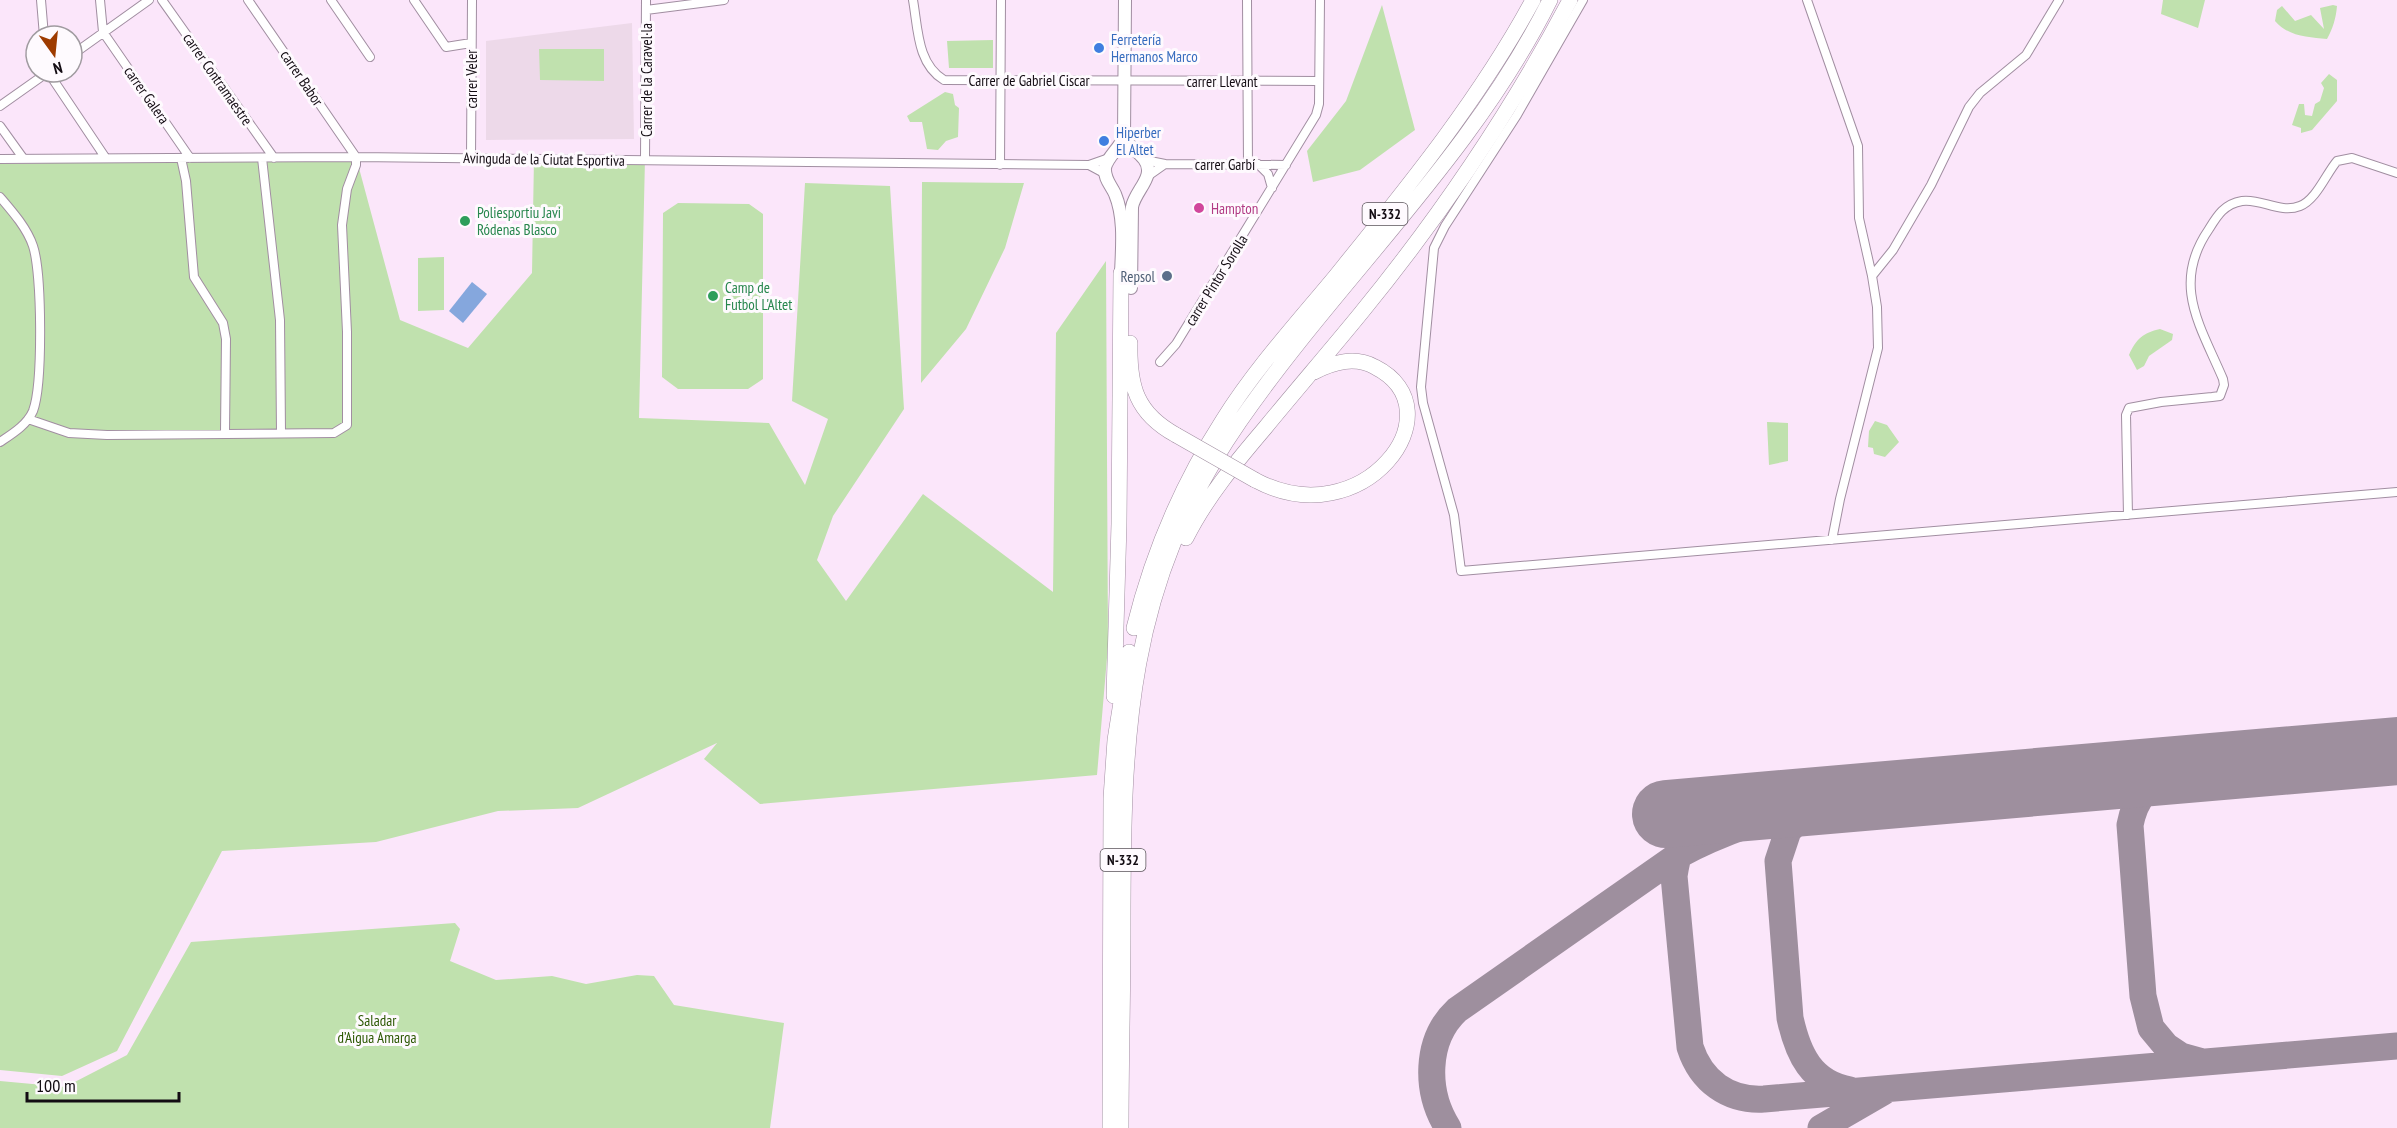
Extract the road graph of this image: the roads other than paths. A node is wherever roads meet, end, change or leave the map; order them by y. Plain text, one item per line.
1 (41, 0) edge
2 (100, 0) edge
3 (149, 0) edge
4 (162, 0) edge
5 (248, 0) edge
6 (331, 0) edge
7 (414, 0) edge
8 (472, 0) edge
9 (646, 0) edge
10 (724, 0) edge
11 (913, 0) edge
12 (1001, 0) edge
13 (1125, 0) edge
14 (1247, 0) edge
15 (1320, 0) edge
16 (1533, 0) edge
17 (1550, 0) edge
18 (1570, 0) edge
19 (1582, 0) edge
20 (1807, 0) edge
21 (2059, 0) edge
22 (646, 10) junction
23 (43, 24) edge
24 (103, 32) junction
25 (471, 43) junction
26 (84, 46) edge
27 (370, 57) dead end
28 (1001, 79) junction
29 (1125, 80) junction
30 (1247, 81) junction
31 (1319, 81) junction
32 (31, 84) edge
33 (56, 84) edge
34 (0, 106) edge
35 (0, 126) edge
36 (1124, 137) junction
37 (1133, 151) junction
38 (1113, 155) junction
39 (105, 157) junction
40 (356, 157) junction
41 (22, 158) junction
42 (185, 158) junction
43 (262, 158) junction
44 (274, 158) junction
45 (471, 158) junction
46 (0, 159) edge
47 (645, 159) junction
48 (1144, 159) junction
49 (1165, 164) junction
50 (1253, 164) junction
51 (1000, 165) junction
52 (1089, 165) junction
53 (1286, 165) junction
54 (2397, 173) edge
55 (1148, 176) junction
56 (1109, 182) junction
57 (1272, 188) junction
58 (1138, 190) junction
59 (0, 197) edge
60 (1121, 273) joint
61 (1872, 276) junction
62 (1131, 288) joint
63 (1160, 362) dead end
64 (1309, 375) junction
65 (28, 419) junction
66 (225, 432) junction
67 (281, 433) junction
68 (0, 442) edge
69 (2397, 492) edge
70 (2128, 515) junction
71 (1832, 540) junction
72 (1154, 596) junction
73 (1115, 740) junction
74 (1116, 1128) edge

1 - 23 street
2 - 24 street
3 - 24 street
4 - 44 street, carrer Contramaestre
5 - 40 street, carrer Babor
6 - 27 street
7 - 25 street
8 - 25 street, carrer Veler
9 - 22 street, Carrer de la Caravel·la
10 - 22 street
11 - 28 street, Carrer de Gabriel Ciscar
12 - 28 street
13 - 29 main road
14 - 30 street
15 - 31 street, carrer Pintor Sorolla
16 - 73 highway, N-332
17 - 72 highway, N-332
18 - 64 highway
19 - 71 street
20 - 61 street
21 - 61 street
22 - 47 street, Carrer de la Caravel·la
24 - 26 street
24 - 42 street, carrer Galera
25 - 45 street, carrer Veler
28 - 29 street, Carrer de Gabriel Ciscar
28 - 51 street
29 - 30 street, carrer Llevant
29 - 36 main road
30 - 31 street, carrer Llevant
30 - 50 street
31 - 53 street, carrer Pintor Sorolla
32 - 34 street
33 - 39 street
35 - 41 street
36 - 37 main road
36 - 38 main road
37 - 38 main road
37 - 48 main road
38 - 52 street, Avinguda de la Ciutat Esportiva
38 - 56 main road
39 - 41 street, Avinguda de la Ciutat Esportiva
39 - 42 street, Avinguda de la Ciutat Esportiva
40 - 44 street, Avinguda de la Ciutat Esportiva
40 - 45 street, Avinguda de la Ciutat Esportiva
40 - 67 street
41 - 46 street, Avinguda de la Ciutat Esportiva
42 - 43 street, Avinguda de la Ciutat Esportiva
42 - 66 street
43 - 44 street, Avinguda de la Ciutat Esportiva
43 - 67 street
45 - 47 street, Avinguda de la Ciutat Esportiva
47 - 51 street, Avinguda de la Ciutat Esportiva
48 - 49 street, carrer Garbí
48 - 55 main road
49 - 50 street, carrer Garbí
49 - 55 street
50 - 53 street, carrer Garbí
50 - 57 street
51 - 52 street, Avinguda de la Ciutat Esportiva
52 - 56 street
53 - 57 street, carrer Pintor Sorolla
54 - 70 street
55 - 58 main road
56 - 58 main road
56 - 60 main road
57 - 63 street, carrer Pintor Sorolla
58 - 62 main road
59 - 65 street
60 - 73 highway
61 - 71 street
62 - 64 highway, bridge
64 - 72 highway
65 - 66 street
65 - 68 street
66 - 67 street
69 - 70 street
70 - 71 street
72 - 74 highway, N-332
73 - 74 highway, N-332

